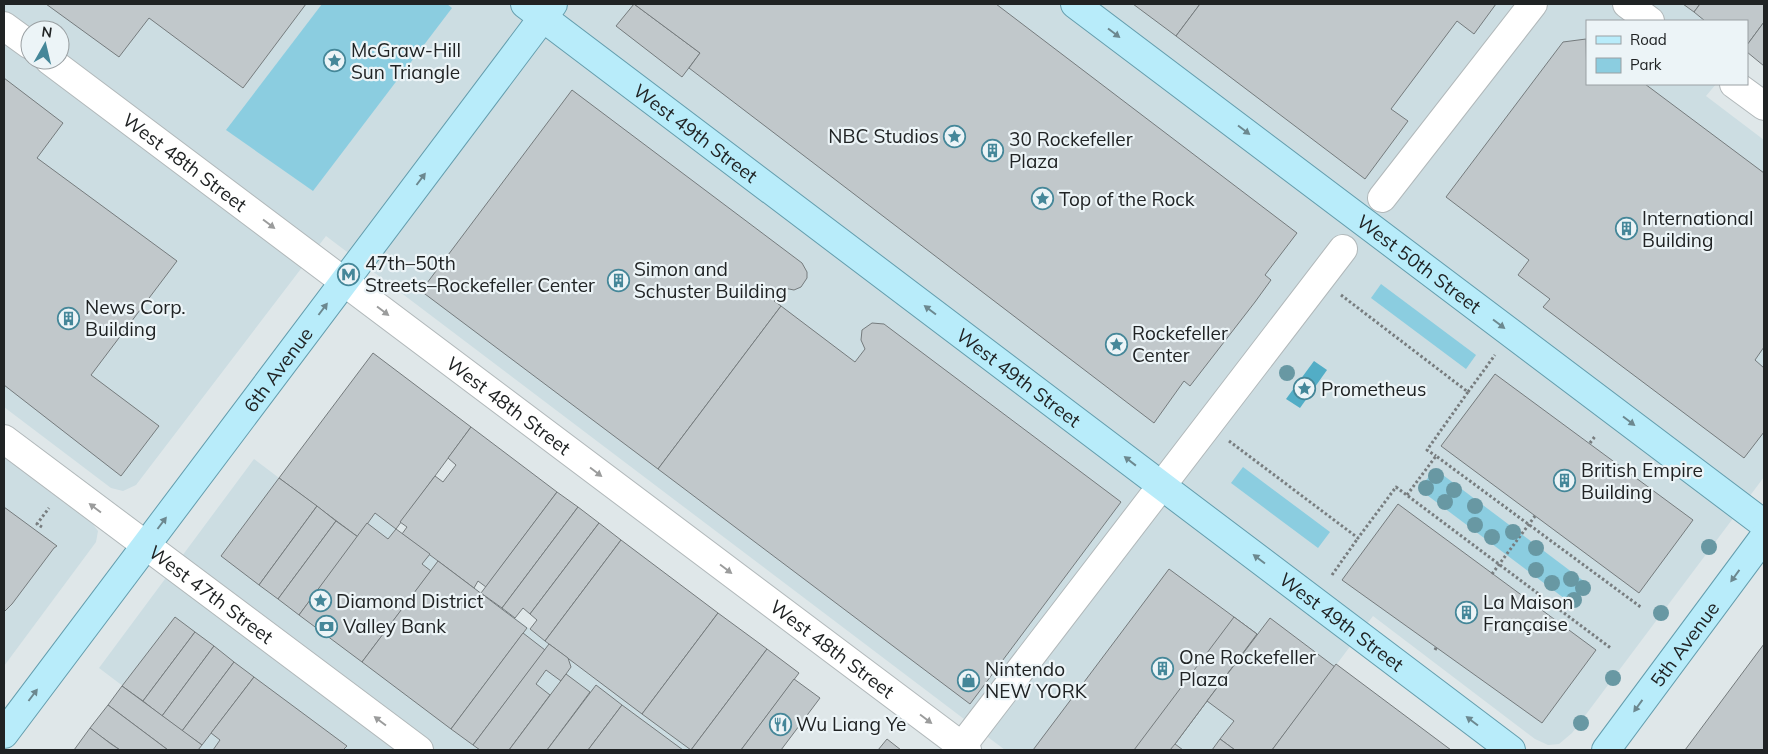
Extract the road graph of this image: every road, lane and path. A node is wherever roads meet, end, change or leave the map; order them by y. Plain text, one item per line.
1 (1075, 4) edge
2 (1533, 4) edge
3 (1627, 4) edge
4 (540, 8) edge
5 (1649, 20) edge
6 (4, 26) edge
7 (20, 38) edge
8 (63, 70) edge
9 (1735, 85) edge
10 (1764, 106) edge
11 (1382, 198) dead end
12 (1343, 249) dead end
13 (1320, 280) junction
14 (344, 282) junction
15 (1495, 354) dead end
16 (1468, 392) junction
17 (1208, 426) junction
18 (1596, 435) dead end
19 (4, 439) edge
20 (1590, 443) dead end
21 (1436, 456) junction
22 (1162, 486) junction
23 (1407, 495) junction
24 (49, 508) dead end
25 (1535, 516) dead end
26 (1764, 524) edge
27 (1528, 526) junction
28 (42, 527) dead end
29 (1764, 537) edge
30 (1358, 538) junction
31 (145, 546) junction
32 (1499, 564) junction
33 (1492, 574) dead end
34 (1332, 575) dead end
35 (1642, 608) dead end
36 (1612, 649) dead end
37 (4, 734) edge
38 (965, 748) edge
39 (419, 750) edge
40 (1511, 750) edge
41 (1606, 750) edge

1 -> 26 main road, West 50th Street
2 - 11 street
3 - 5 street
14 -> 4 main road, 6th Avenue
22 -> 4 main road, West 49th Street
6 - 7 street
8 -> 14 street, West 48th Street
9 - 10 street
12 - 13 street
13 - 16 path
13 - 17 street
31 -> 14 main road, 6th Avenue
14 -> 38 street, West 48th Street
15 - 16 path
16 - 21 path
17 - 22 street
17 - 30 path
18 - 20 path
31 -> 19 street, West 47th Street
21 - 23 path
21 - 27 path
22 - 38 street
40 -> 22 main road, West 49th Street
23 - 30 path
23 - 32 path
24 - 28 path
25 - 27 path
27 - 32 path
27 - 35 path
29 -> 41 main road, 5th Avenue
30 - 34 path
37 -> 31 main road, 6th Avenue
39 -> 31 street, West 47th Street
32 - 33 path
32 - 36 path

